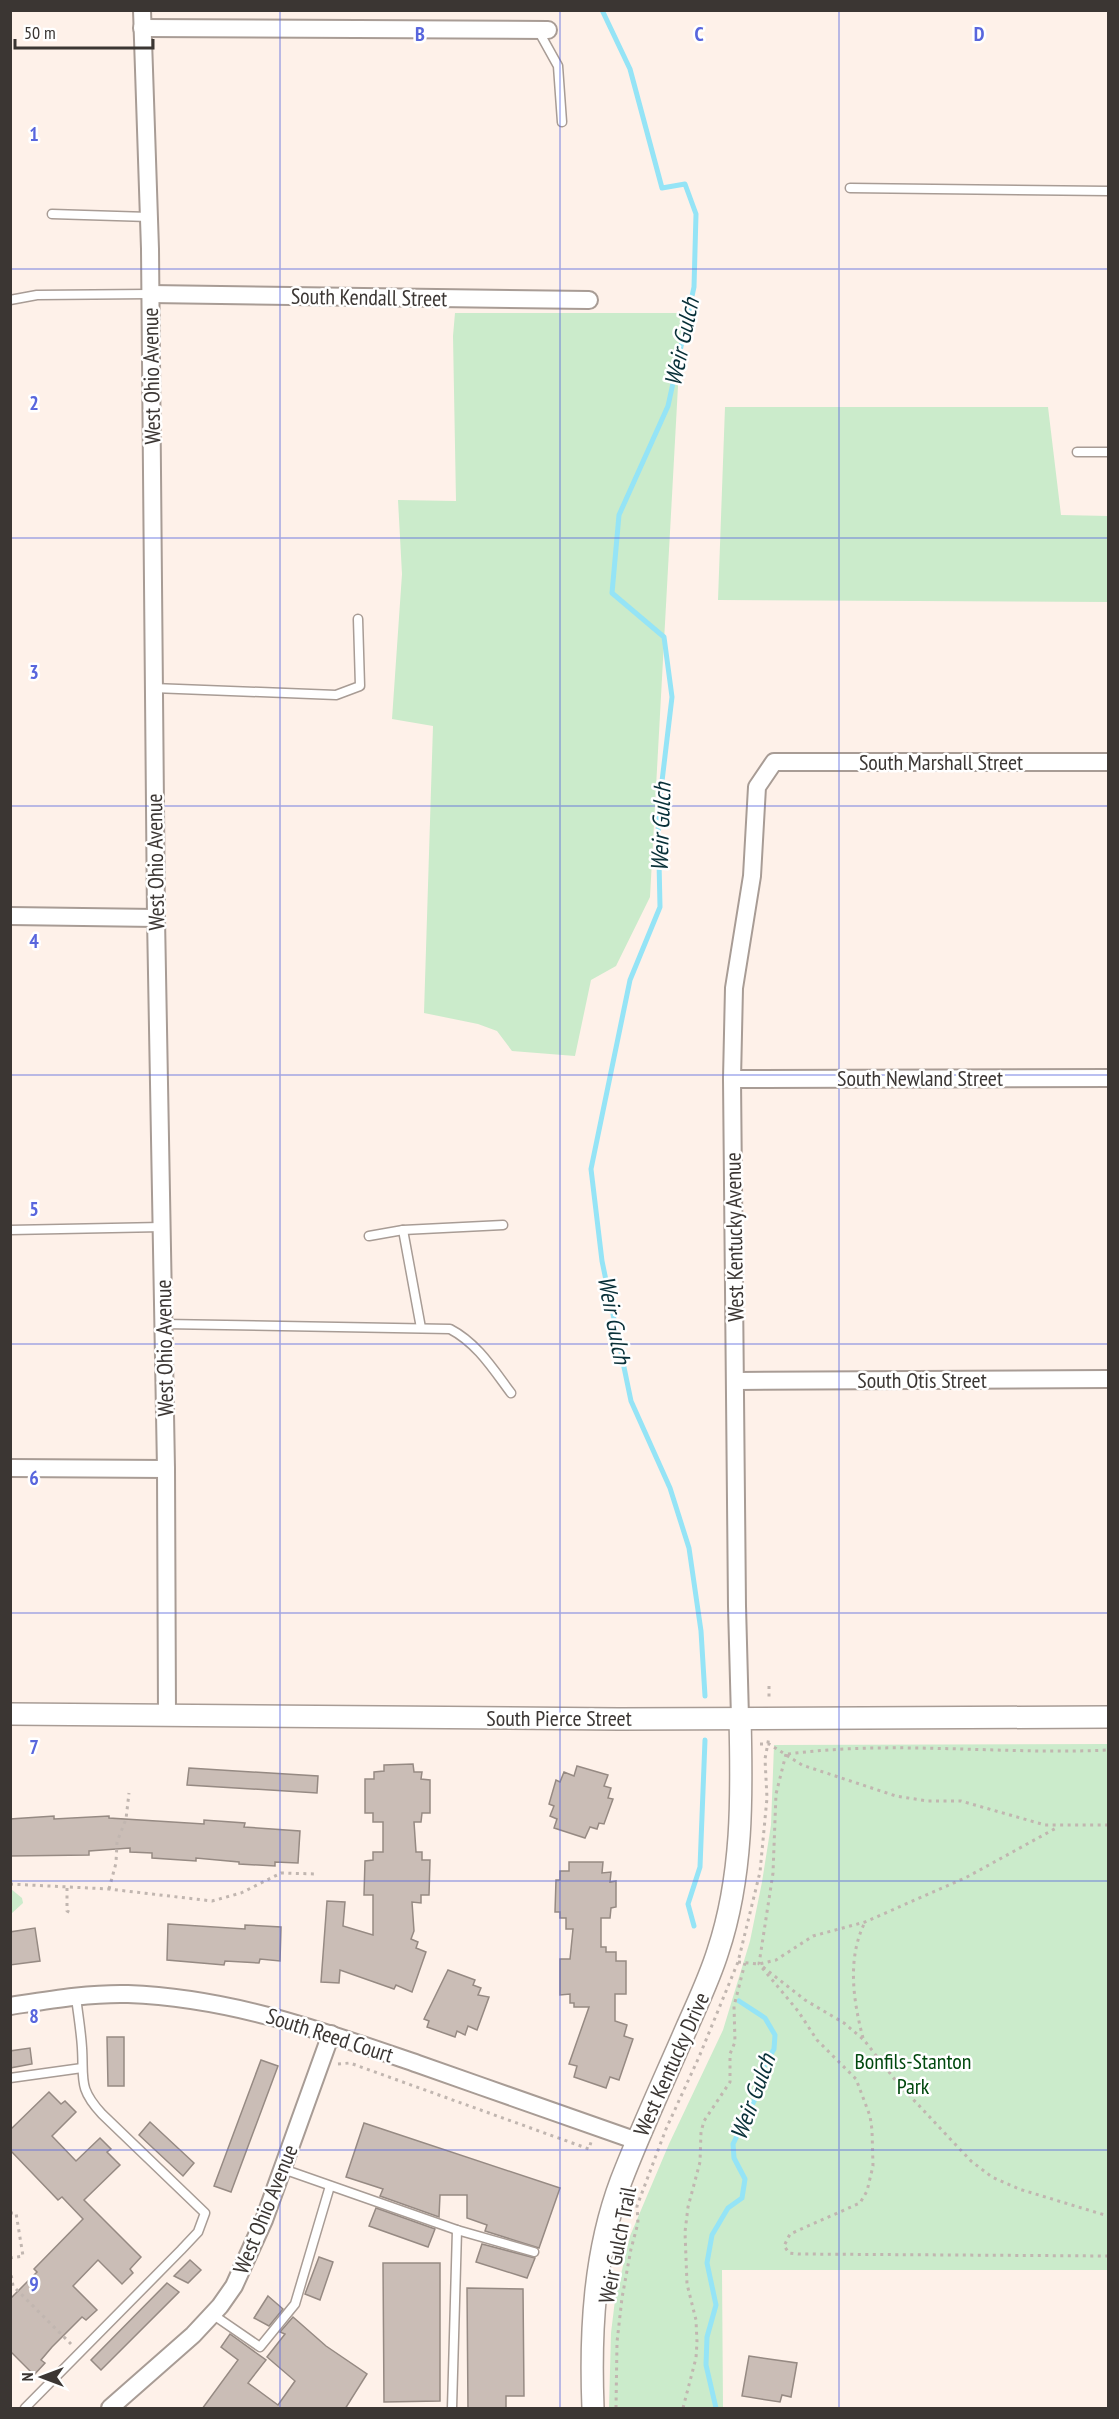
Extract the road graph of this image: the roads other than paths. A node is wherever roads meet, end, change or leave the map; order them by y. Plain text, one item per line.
1 (142, 10) edge
2 (142, 28) junction
3 (543, 30) joint
4 (562, 122) dead end
5 (850, 188) dead end
6 (1108, 191) edge
7 (52, 214) dead end
8 (149, 217) junction
9 (150, 294) junction
10 (10, 300) edge
11 (589, 300) dead end
12 (1077, 452) dead end
13 (1108, 452) edge
14 (358, 619) dead end
15 (153, 688) junction
16 (774, 762) joint
17 (1108, 762) edge
18 (10, 915) edge
19 (156, 918) junction
20 (1108, 1078) edge
21 (732, 1079) junction
22 (503, 1225) dead end
23 (162, 1227) junction
24 (10, 1230) edge
25 (403, 1230) junction
26 (369, 1236) dead end
27 (164, 1324) junction
28 (421, 1328) junction
29 (1108, 1379) edge
30 (736, 1381) junction
31 (511, 1393) dead end
32 (10, 1468) edge
33 (166, 1469) junction
34 (10, 1714) edge
35 (167, 1714) junction
36 (1108, 1717) edge
37 (740, 1718) junction
38 (76, 1996) junction
39 (10, 2006) edge
40 (331, 2034) junction
41 (81, 2068) junction
42 (10, 2078) edge
43 (637, 2141) junction
44 (283, 2169) junction
45 (330, 2186) junction
46 (457, 2230) junction
47 (534, 2252) dead end
48 (212, 2314) junction
49 (119, 2404) edge
50 (25, 2409) edge
51 (452, 2409) edge
52 (593, 2409) edge

1 - 2 street, West Ohio Avenue
2 - 3 street
2 - 8 street, West Ohio Avenue
3 - 4 lane
5 - 6 lane
7 - 8 lane
8 - 9 street, West Ohio Avenue
9 - 10 lane
9 - 11 street, South Kendall Street
9 - 15 street, West Ohio Avenue
12 - 13 lane
14 - 15 lane
15 - 19 street, West Ohio Avenue
16 - 17 street, South Marshall Street
16 - 21 street, West Kentucky Avenue
18 - 19 street
19 - 23 street, West Ohio Avenue
20 - 21 street, South Newland Street
21 - 30 street, West Kentucky Avenue
22 - 25 lane
23 - 24 lane
23 - 27 street, West Ohio Avenue
25 - 26 lane
25 - 28 lane
27 - 28 lane
27 - 33 street, West Ohio Avenue
28 - 31 lane
29 - 30 street, South Otis Street
30 - 37 street, West Kentucky Avenue
32 - 33 street
33 - 35 street, West Ohio Avenue
34 - 35 street, South Pierce Street
35 - 37 street, South Pierce Street
36 - 37 street, South Pierce Street
37 - 43 street, West Kentucky Drive
38 - 39 street, South Reed Court
38 - 40 street, South Reed Court
38 - 41 lane
40 - 43 street, South Reed Court
40 - 44 street, West Ohio Avenue
41 - 42 lane
41 - 50 lane
43 - 52 street, West Kentucky Drive
44 - 45 lane
44 - 48 street, West Ohio Avenue
45 - 46 lane
45 - 48 lane
46 - 47 lane
46 - 51 lane
48 - 49 street, West Ohio Avenue

